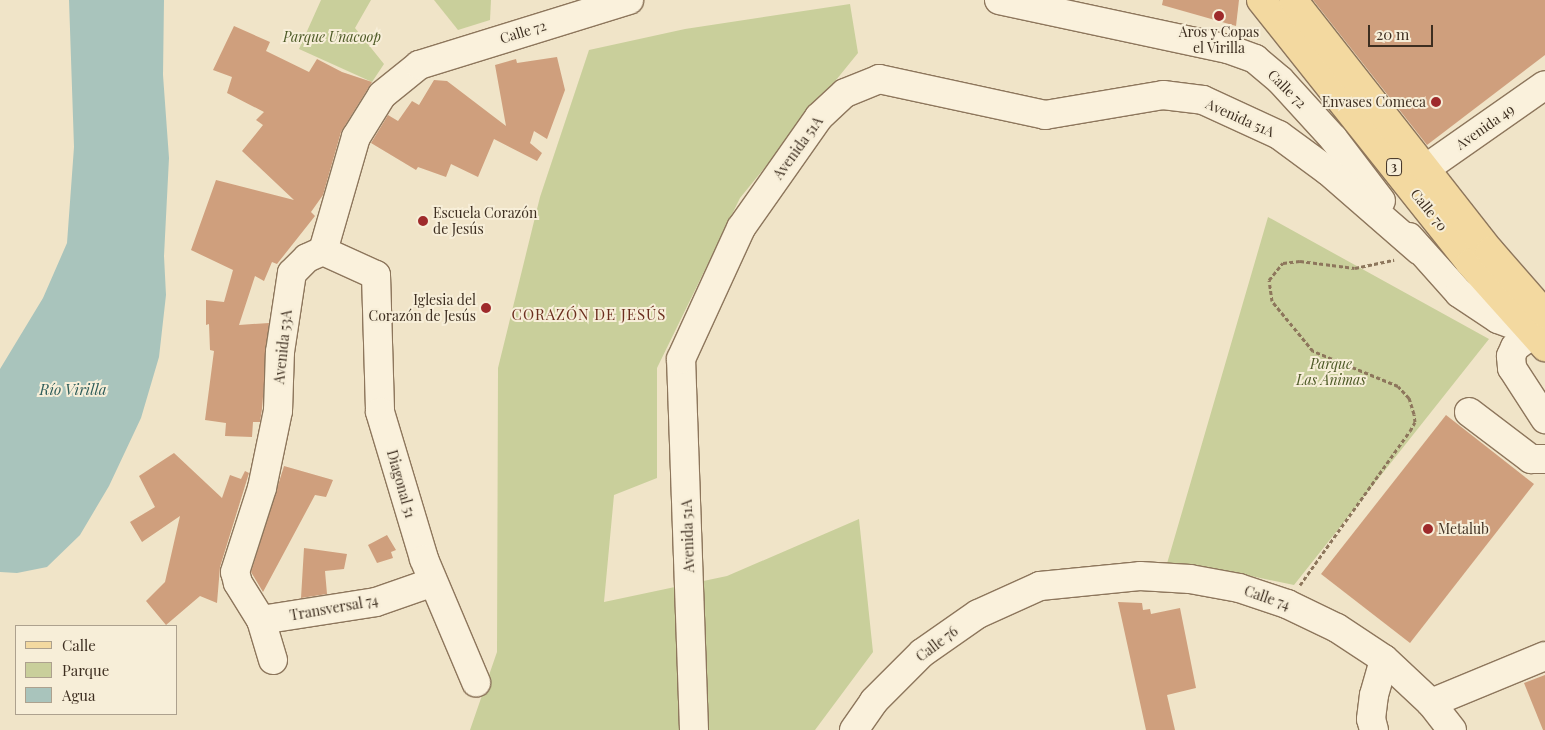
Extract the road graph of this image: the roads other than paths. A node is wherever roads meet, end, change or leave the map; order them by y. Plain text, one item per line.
1 (629, 0) edge
2 (999, 0) edge
3 (1261, 0) edge
4 (1292, 0) edge
5 (1545, 85) edge
6 (1425, 169) junction
7 (1419, 250) junction
8 (323, 251) junction
9 (1540, 330) edge
10 (1469, 412) dead end
11 (1545, 419) edge
12 (1545, 459) edge
13 (433, 582) junction
14 (1040, 586) joint
15 (261, 620) junction
16 (1545, 656) edge
17 (1384, 659) junction
18 (273, 660) dead end
19 (476, 682) dead end
20 (1431, 703) junction
21 (694, 730) edge
22 (854, 730) edge
23 (1374, 730) edge
24 (1452, 730) edge

1 - 8 street, Calle 72
2 - 7 street, Calle 72
3 - 9 main road, Calle 70 / 3
4 - 6 main road, Calle 70 / 3
5 - 6 street, Avenida 49
6 - 9 main road, Calle 70 / 3
7 - 9 street, Calle 72
7 - 21 street, Avenida 51A
8 - 13 street, Diagonal 51
8 - 15 street, Avenida 53A
9 - 11 street
10 - 12 street
13 - 15 street, Transversal 74
13 - 19 street, Diagonal 51
14 - 17 street, Calle 74
14 - 22 street, Calle 76
15 - 18 street, Avenida 53A
16 - 20 street
17 - 20 street, Calle 74
17 - 23 street
20 - 24 street, Calle 74

